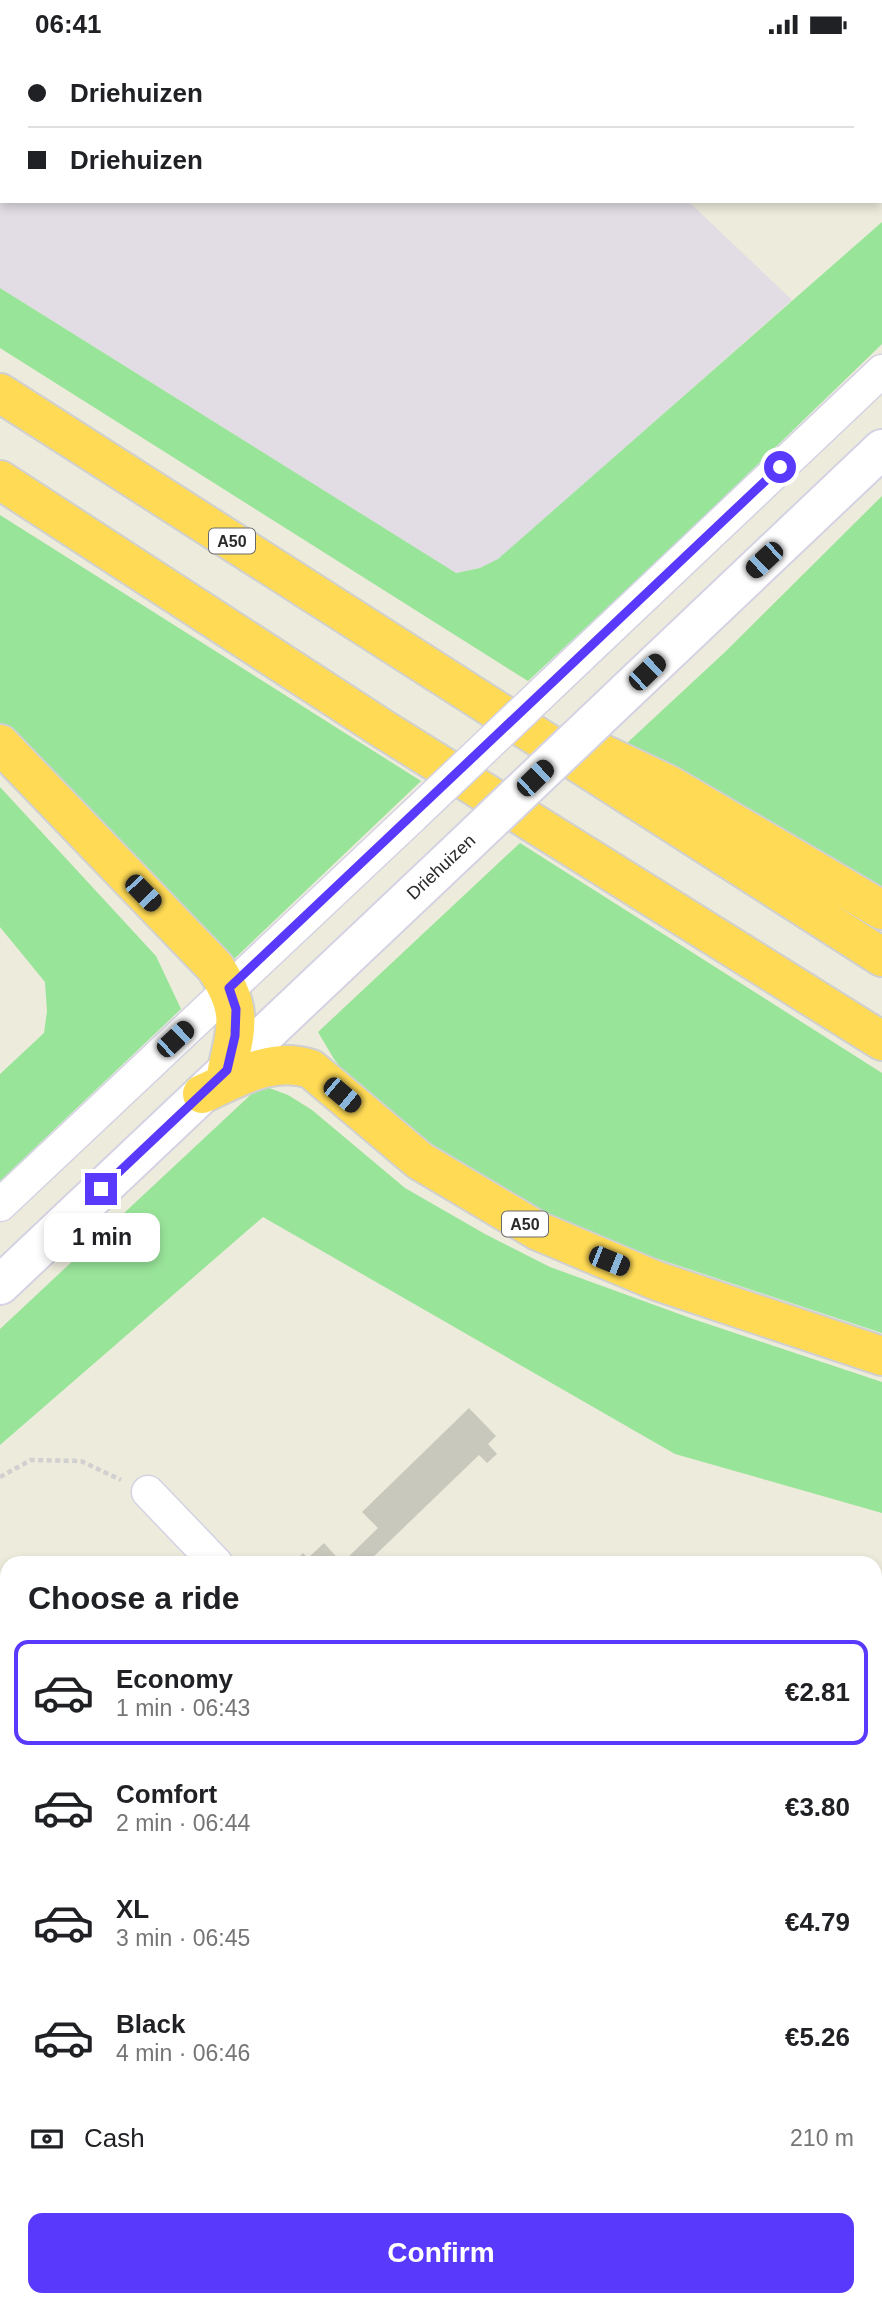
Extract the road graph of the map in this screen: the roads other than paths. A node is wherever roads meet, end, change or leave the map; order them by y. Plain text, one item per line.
1 (882, 371) edge
2 (0, 393) edge
3 (882, 449) edge
4 (0, 480) edge
5 (465, 689) junction
6 (0, 744) edge
7 (882, 910) edge
8 (882, 957) edge
9 (229, 988) junction
10 (882, 1041) edge
11 (214, 1082) junction
12 (0, 1205) edge
13 (0, 1285) edge
14 (882, 1356) edge
15 (148, 1492) road end
16 (209, 1556) edge

1 - 9 street, bridge
2 - 5 highway, A50
3 - 11 main road, Driehuizen, bridge
4 - 10 highway
5 - 7 highway, A50
5 - 8 highway, A50
6 - 9 highway
9 - 11 highway
9 - 12 street
11 - 13 main road, Driehuizen
11 - 14 highway, A50
15 - 16 street

